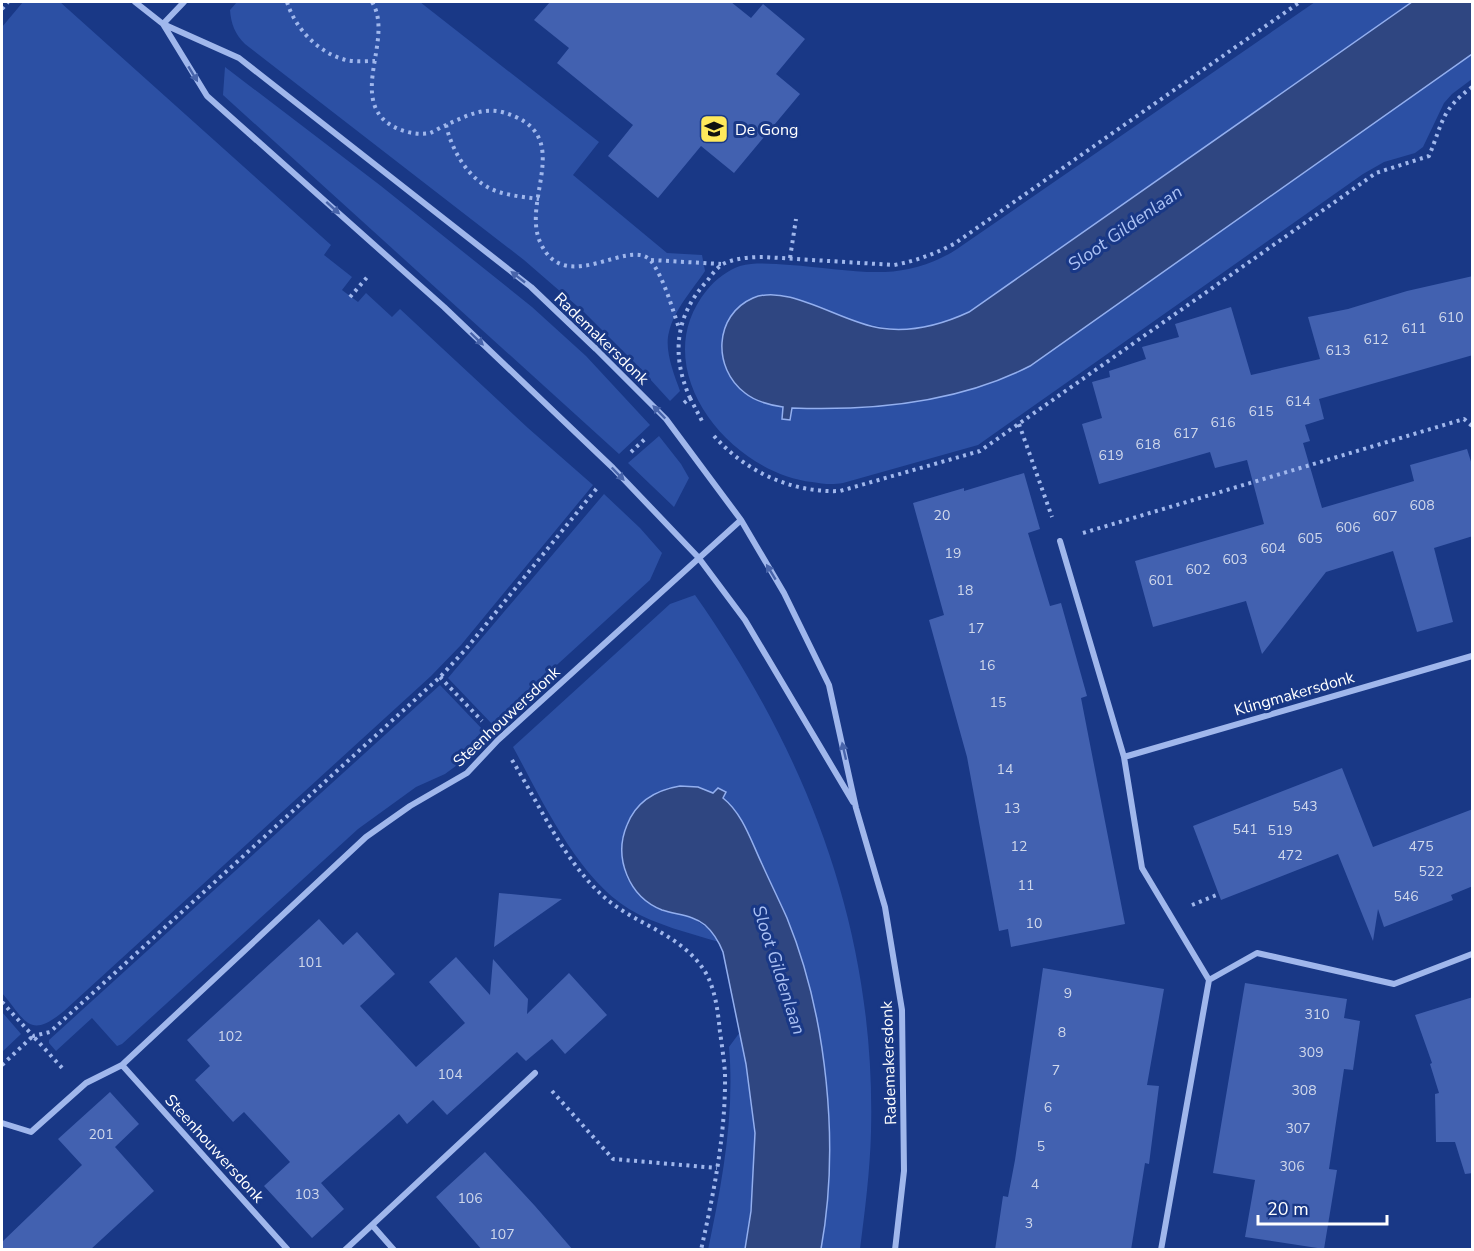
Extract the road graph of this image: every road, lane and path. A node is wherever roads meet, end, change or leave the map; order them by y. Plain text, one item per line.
1 (8, 2) edge
2 (135, 2) edge
3 (184, 2) edge
4 (286, 2) edge
5 (372, 2) edge
6 (1300, 2) edge
7 (2, 9) edge
8 (163, 24) junction
9 (375, 61) junction
10 (1473, 87) edge
11 (446, 125) junction
12 (538, 199) junction
13 (796, 219) dead end
14 (790, 258) junction
15 (650, 260) junction
16 (722, 264) junction
17 (361, 284) dead end
18 (350, 297) dead end
19 (680, 329) junction
20 (690, 398) junction
21 (666, 419) junction
22 (1019, 424) junction
23 (1473, 426) edge
24 (707, 428) dead end
25 (712, 434) dead end
26 (613, 468) junction
27 (741, 520) junction
28 (1060, 541) junction
29 (698, 557) junction
30 (1473, 656) edge
31 (440, 676) junction
32 (498, 740) junction
33 (1124, 757) junction
34 (856, 808) junction
35 (1473, 954) edge
36 (1209, 980) junction
37 (2, 1002) edge
38 (33, 1036) junction
39 (2, 1065) edge
40 (122, 1065) junction
41 (535, 1073) joint
42 (80, 1088) junction
43 (2, 1123) edge
44 (717, 1168) junction
45 (372, 1225) junction
46 (288, 1250) edge
47 (345, 1250) edge
48 (394, 1250) edge
49 (701, 1250) edge
50 (895, 1250) edge
51 (1161, 1250) edge

1 - 7 path
2 - 8 street, Rademakersdonk
3 - 8 street
4 - 9 path
5 - 9 path
6 - 14 path
21 -> 8 street, Rademakersdonk
8 -> 26 street, Rademakersdonk
9 - 11 path
10 - 22 path
11 - 12 path
11 - 12 path
12 - 15 path
13 - 14 path
14 - 16 path
15 - 16 path
15 - 19 path
16 - 19 path
17 - 18 path
19 - 20 path
20 - 21 path
20 - 24 path
21 - 26 path
21 - 27 street, Rademakersdonk
22 - 25 path
22 - 28 path
23 - 28 path
26 -> 29 street, Rademakersdonk
26 - 31 path
27 - 29 street, Steenhouwersdonk
34 -> 27 street, Rademakersdonk
28 - 33 street
29 - 32 street, Steenhouwersdonk
29 - 34 street, Rademakersdonk
30 - 33 street, Klingmakersdonk
31 - 32 path
31 - 38 path
32 - 40 street, Steenhouwersdonk
32 - 44 path
33 - 36 street
34 - 50 street, Rademakersdonk
35 - 36 street
36 - 51 street
37 - 38 path
38 - 39 path
38 - 42 path
40 - 42 street, Steenhouwersdonk
40 - 46 street, Steenhouwersdonk
41 - 44 path
41 - 45 street
42 - 43 street, Steenhouwersdonk
44 - 49 path
45 - 47 street
45 - 48 street

